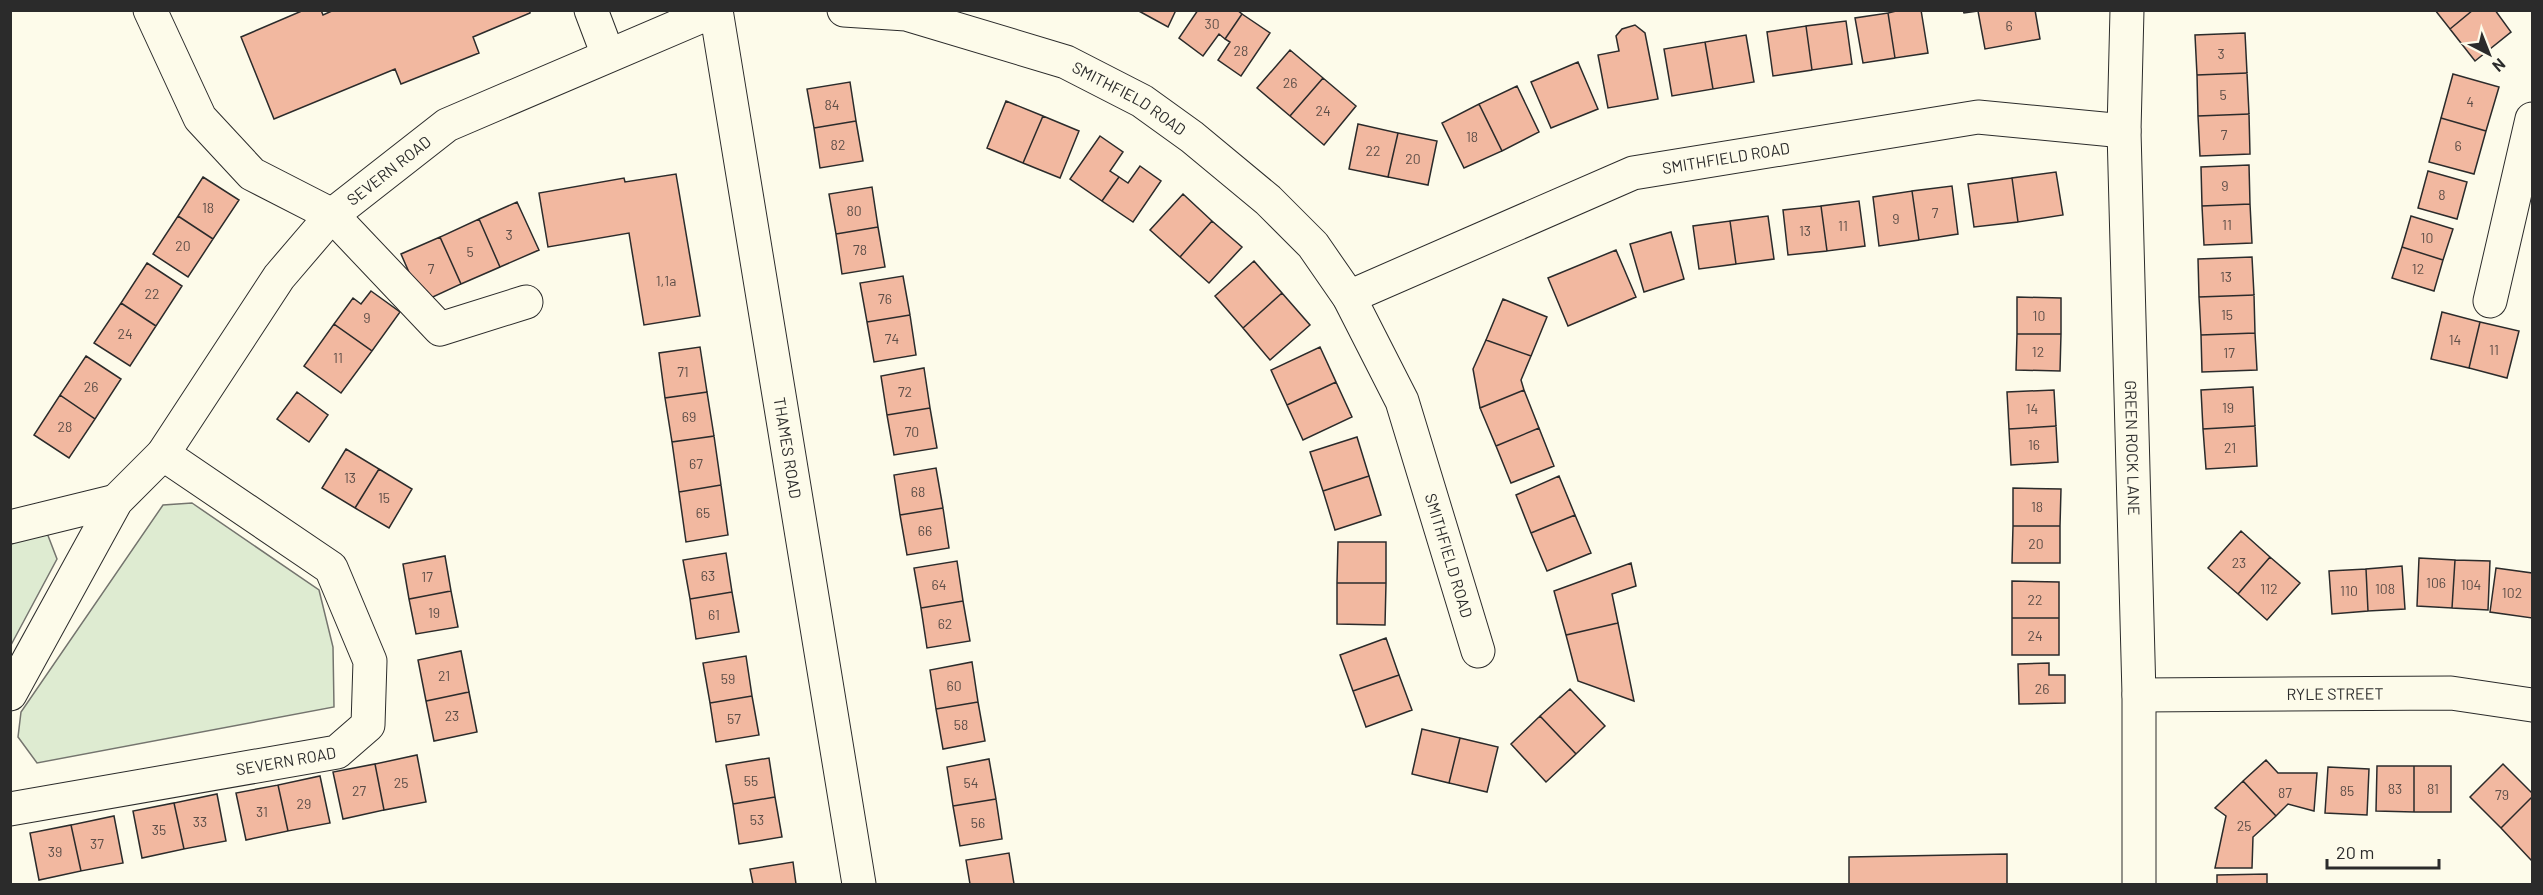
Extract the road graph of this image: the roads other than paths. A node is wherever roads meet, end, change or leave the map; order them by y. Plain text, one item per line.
1 (150, 10) edge
2 (591, 10) edge
3 (716, 10) edge
4 (844, 10) edge
5 (2127, 10) edge
6 (608, 55) junction
7 (2532, 119) edge
8 (2124, 131) junction
9 (332, 215) junction
10 (1349, 297) junction
11 (2490, 300) dead end
12 (526, 302) dead end
13 (163, 454) junction
14 (116, 501) junction
15 (10, 527) edge
16 (1478, 651) dead end
17 (10, 694) edge
18 (2139, 695) junction
19 (2532, 705) edge
20 (10, 809) edge
21 (859, 885) edge
22 (2139, 885) edge

1 - 9 street
2 - 6 street
3 - 6 street, SEVERN ROAD
3 - 21 street, THAMES ROAD
4 - 10 street, SMITHFIELD ROAD
5 - 8 street, GREEN ROCK LANE
6 - 9 street, SEVERN ROAD
7 - 11 street
8 - 10 street, SMITHFIELD ROAD
8 - 18 street, GREEN ROCK LANE
9 - 12 street
9 - 13 street, SEVERN ROAD
10 - 16 street, SMITHFIELD ROAD
13 - 14 street, SEVERN ROAD
13 - 20 street, SEVERN ROAD
14 - 15 street
14 - 17 street, SEVERN ROAD
18 - 19 street, RYLE STREET
18 - 22 street, GREEN ROCK LANE

